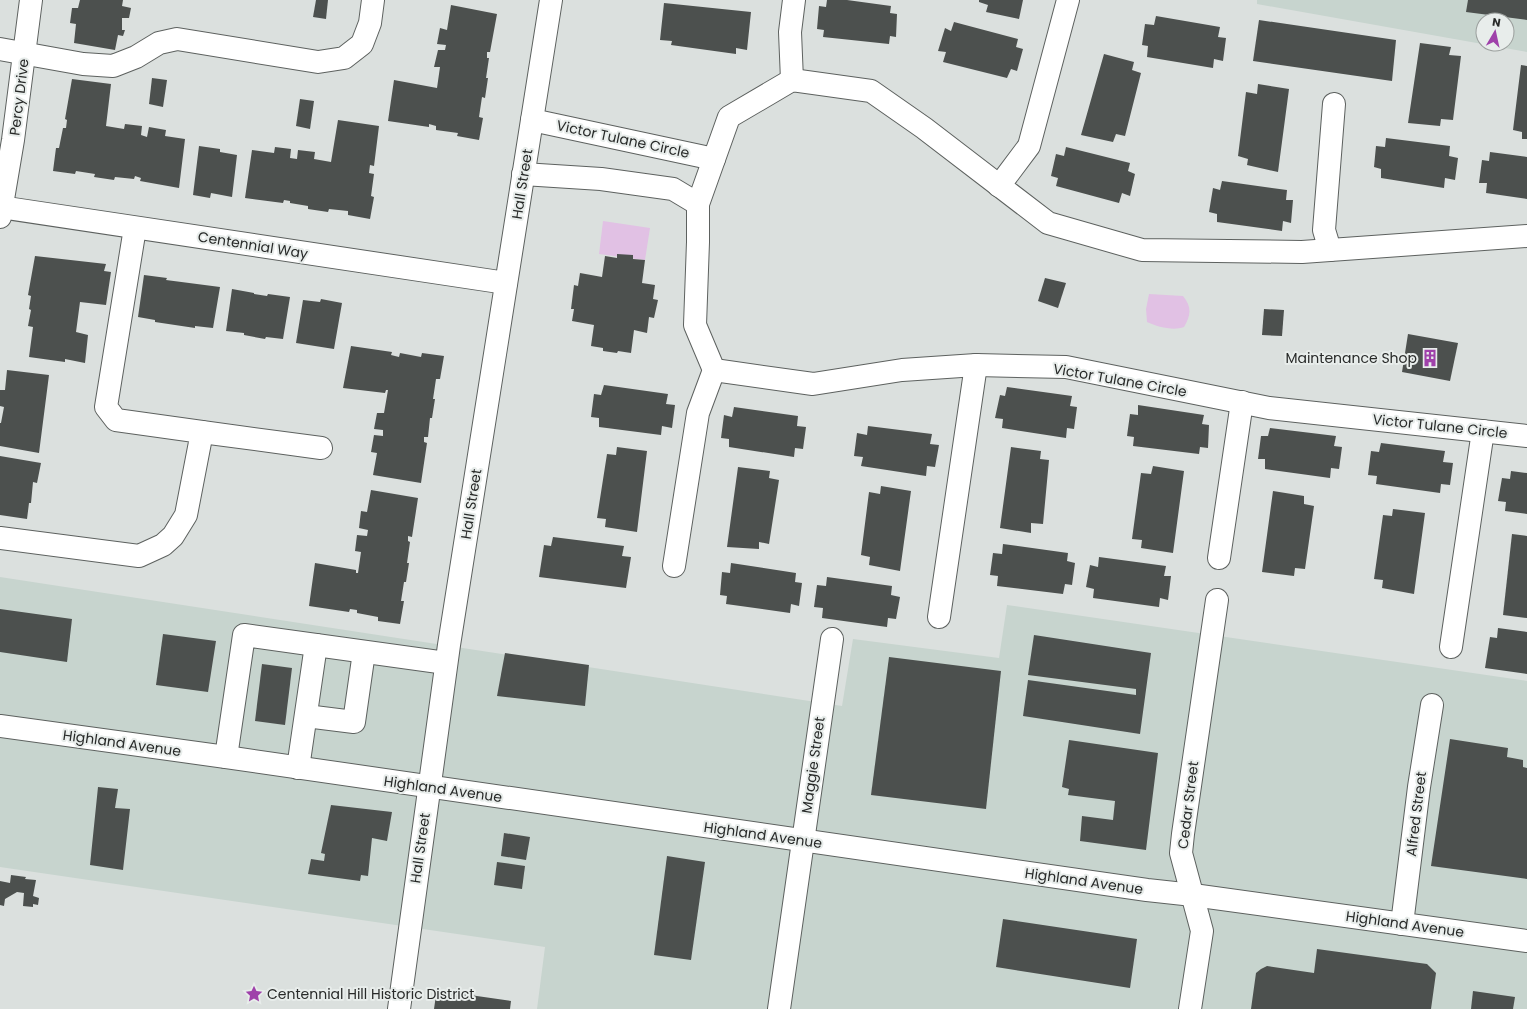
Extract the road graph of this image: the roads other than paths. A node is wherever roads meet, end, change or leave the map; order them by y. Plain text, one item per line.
1 (32, 0) edge
2 (373, 0) edge
3 (551, 0) edge
4 (794, 0) edge
5 (1068, 0) edge
6 (0, 49) edge
7 (24, 53) junction
8 (792, 80) junction
9 (1334, 104) dead end
10 (532, 120) junction
11 (714, 159) junction
12 (523, 174) junction
13 (999, 186) junction
14 (698, 204) junction
15 (1, 211) edge
16 (135, 228) junction
17 (1527, 236) edge
18 (1330, 250) junction
19 (506, 283) junction
20 (976, 365) junction
21 (714, 370) junction
22 (1242, 402) junction
23 (1483, 431) junction
24 (202, 432) junction
25 (1527, 436) edge
26 (321, 448) dead end
27 (0, 538) edge
28 (1218, 558) dead end
29 (674, 566) dead end
30 (1217, 600) dead end
31 (939, 617) dead end
32 (832, 639) dead end
33 (316, 645) junction
34 (1451, 647) dead end
35 (364, 652) junction
36 (446, 664) junction
37 (1432, 705) dead end
38 (306, 716) junction
39 (0, 726) edge
40 (226, 757) junction
41 (298, 768) junction
42 (428, 786) junction
43 (803, 840) junction
44 (1193, 894) junction
45 (1402, 924) junction
46 (1527, 941) edge
47 (399, 1009) edge
48 (779, 1009) edge
49 (1190, 1009) edge

1 - 7 street, Percy Drive
2 - 7 street
3 - 10 street, Hall Street
4 - 8 street
5 - 13 street
6 - 7 street
7 - 15 street, Percy Drive
8 - 11 street
8 - 13 street
9 - 18 street
10 - 11 street, Victor Tulane Circle
10 - 12 street, Hall Street
11 - 14 street
12 - 14 street
12 - 19 street, Hall Street
13 - 18 street
14 - 21 street
15 - 16 street, Centennial Way
16 - 19 street, Centennial Way
16 - 24 street
17 - 18 street
19 - 36 street, Hall Street
20 - 21 street, Victor Tulane Circle
20 - 22 street, Victor Tulane Circle
20 - 31 street
21 - 29 street
22 - 23 street, Victor Tulane Circle
22 - 28 street
23 - 25 street, Victor Tulane Circle
23 - 34 street
24 - 26 street
24 - 27 street
30 - 44 street, Cedar Street
32 - 43 street, Maggie Street
33 - 35 street
33 - 38 street
33 - 40 street
35 - 36 street
35 - 38 street
36 - 42 street, Hall Street
37 - 45 street, Alfred Street
38 - 41 street
39 - 40 street, Highland Avenue
40 - 41 street, Highland Avenue
41 - 42 street, Highland Avenue
42 - 43 street, Highland Avenue
42 - 47 street, Hall Street
43 - 44 street, Highland Avenue
43 - 48 street, Maggie Street
44 - 45 street, Highland Avenue
44 - 49 street, Cedar Street
45 - 46 street, Highland Avenue

